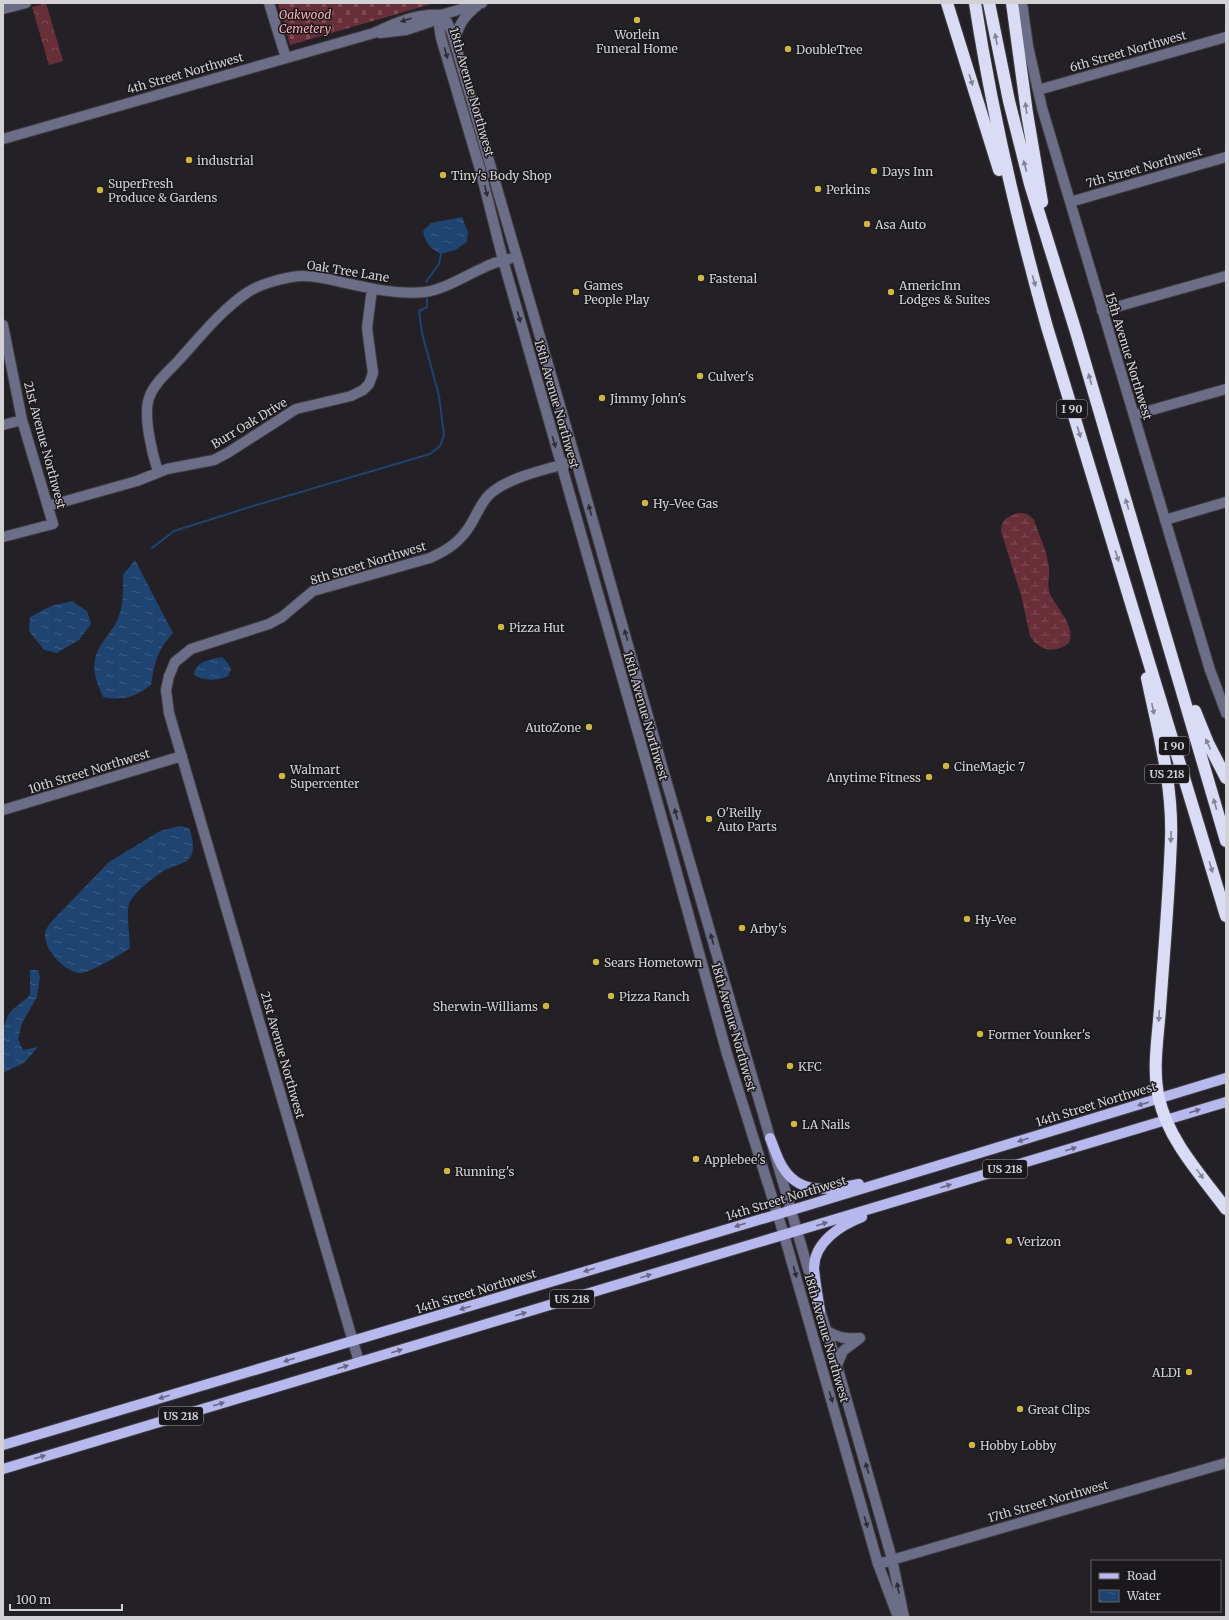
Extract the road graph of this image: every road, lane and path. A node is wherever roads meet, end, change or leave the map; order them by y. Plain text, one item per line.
1 (26, 3) edge
2 (269, 3) edge
3 (482, 3) edge
4 (947, 3) edge
5 (975, 3) edge
6 (989, 3) edge
7 (1012, 3) edge
8 (1022, 3) edge
9 (3, 9) edge
10 (441, 15) junction
11 (423, 25) junction
12 (374, 33) junction
13 (1226, 37) edge
14 (441, 38) junction
15 (455, 44) junction
16 (286, 58) junction
17 (1038, 90) junction
18 (3, 139) edge
19 (1226, 157) edge
20 (490, 166) junction
21 (480, 169) junction
22 (1070, 202) junction
23 (1024, 243) junction
24 (517, 256) junction
25 (1053, 257) junction
26 (503, 260) junction
27 (1226, 276) edge
28 (372, 289) junction
29 (1102, 311) junction
30 (3, 325) edge
31 (1226, 389) edge
32 (1134, 415) junction
33 (22, 420) junction
34 (3, 425) edge
35 (576, 461) junction
36 (560, 465) junction
37 (158, 472) junction
38 (1226, 502) edge
39 (48, 506) junction
40 (1165, 520) junction
41 (3, 538) edge
42 (1146, 568) junction
43 (1123, 575) junction
44 (1226, 713) edge
45 (182, 756) junction
46 (1226, 778) edge
47 (3, 810) edge
48 (1226, 841) edge
49 (1226, 916) edge
50 (1226, 1078) edge
51 (1159, 1099) junction
52 (1226, 1102) edge
53 (1165, 1120) junction
54 (770, 1138) junction
55 (908, 1174) junction
56 (914, 1196) junction
57 (1226, 1209) edge
58 (792, 1210) junction
59 (778, 1213) junction
60 (798, 1231) junction
61 (784, 1235) junction
62 (820, 1311) junction
63 (827, 1331) junction
64 (814, 1338) junction
65 (353, 1341) junction
66 (838, 1352) junction
67 (359, 1362) junction
68 (3, 1445) edge
69 (1226, 1463) edge
70 (3, 1469) edge
71 (892, 1559) junction
72 (878, 1564) junction
73 (898, 1617) edge
74 (904, 1617) edge

1 - 9 street
2 - 16 street
3 - 10 street, 4th Street Northwest
3 - 15 street
4 -> 23 highway
5 - 23 highway, I 90
25 -> 6 highway, I 90
25 -> 7 highway
8 - 17 street, 15th Avenue Northwest
10 - 11 street, 4th Street Northwest
10 -> 12 street, 4th Street Northwest
10 - 14 street, 18th Avenue Northwest
10 - 15 street, 18th Avenue Northwest
11 - 12 street, 4th Street Northwest
11 - 14 street
12 - 16 street, 4th Street Northwest
13 - 17 street, 6th Street Northwest
14 -> 21 street, 18th Avenue Northwest
15 - 20 street, 18th Avenue Northwest
16 - 18 street, 4th Street Northwest
17 - 22 street, 15th Avenue Northwest
19 - 22 street, 7th Street Northwest
20 - 21 street
20 - 24 street, 18th Avenue Northwest
21 -> 26 street, 18th Avenue Northwest
22 - 29 street, 15th Avenue Northwest
23 -> 43 highway, I 90
24 - 26 street, Oak Tree Lane
24 - 35 street, 18th Avenue Northwest
42 -> 25 highway, I 90
26 - 28 street, Oak Tree Lane
26 -> 36 street, 18th Avenue Northwest
27 - 29 street
28 - 37 street, Burr Oak Drive
28 - 37 street, Oak Tree Lane
29 - 32 street, 15th Avenue Northwest
30 - 33 street, 21st Avenue Northwest
31 - 32 street
32 - 40 street, 15th Avenue Northwest
33 - 34 street
33 - 39 street, 21st Avenue Northwest
35 - 36 street, 8th Street Northwest
54 -> 35 street, 18th Avenue Northwest
36 - 45 street, 8th Street Northwest
36 - 59 street, 18th Avenue Northwest
37 - 39 street, Burr Oak Drive
38 - 40 street
39 - 41 street, 21st Avenue Northwest
40 - 44 street, 15th Avenue Northwest
46 -> 42 highway
48 -> 42 highway, I 90
43 -> 49 highway, I 90
43 -> 51 highway, US 218
45 - 47 street, 10th Street Northwest
45 - 65 street, 21st Avenue Northwest
50 - 51 main road, 14th Street Northwest
51 - 53 highway
51 -> 55 main road, 14th Street Northwest / US 218
53 -> 52 main road, US 218
56 -> 53 main road, US 218
53 -> 57 highway
54 - 55 main road
54 - 58 street, 18th Avenue Northwest
55 - 58 main road, 14th Street Northwest / US 218
60 -> 56 main road, US 218
56 - 62 main road
58 - 59 main road, 14th Street Northwest / US 218
58 - 60 street, 18th Avenue Northwest
59 - 61 street, 18th Avenue Northwest
59 -> 65 main road, 14th Street Northwest / US 218
60 - 61 main road, US 218
60 - 62 street, 18th Avenue Northwest
61 -> 64 street, 18th Avenue Northwest
67 -> 61 main road, US 218
62 - 63 street, 18th Avenue Northwest
63 - 66 street, 18th Avenue Northwest
63 - 66 street
64 - 66 street
64 -> 72 street, 18th Avenue Northwest
65 - 67 street, 21st Avenue Northwest
65 -> 68 main road, US 218
71 -> 66 street, 18th Avenue Northwest
70 -> 67 main road, US 218
69 - 71 street, 17th Street Northwest
71 - 72 street, 17th Street Northwest
74 -> 71 street, 18th Avenue Northwest
72 - 73 street, 18th Avenue Northwest

